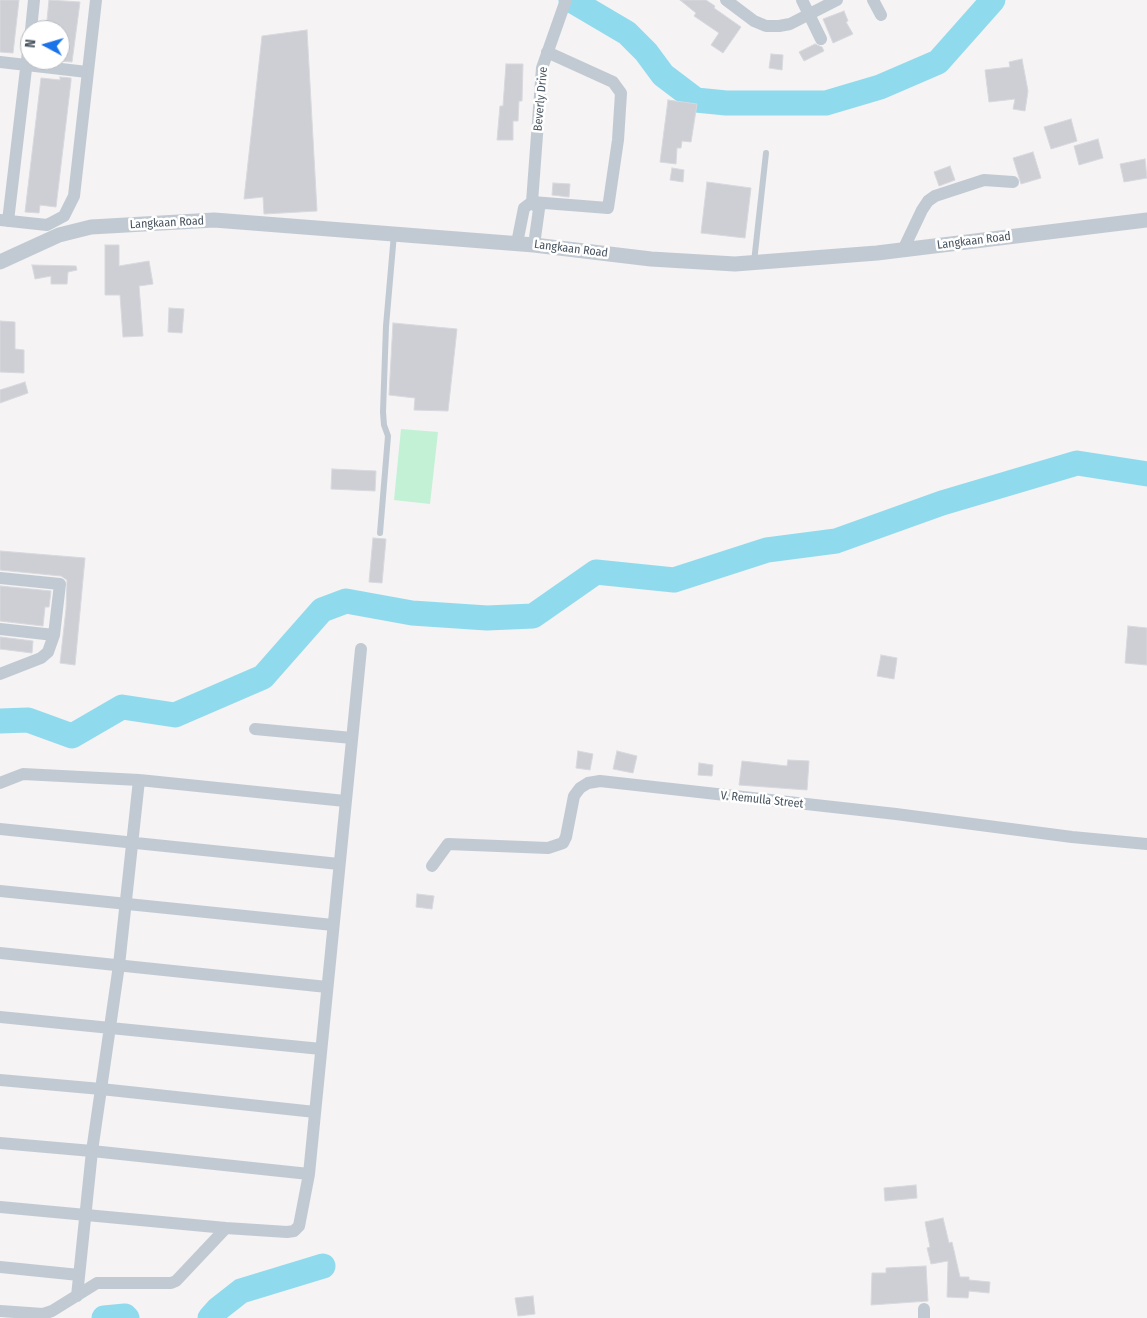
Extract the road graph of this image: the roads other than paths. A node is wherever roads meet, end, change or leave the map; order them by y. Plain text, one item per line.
1 (34, 0) edge
2 (96, 0) edge
3 (566, 0) edge
4 (726, 0) edge
5 (802, 0) edge
6 (837, 0) edge
7 (873, 0) edge
8 (809, 14) junction
9 (880, 15) dead end
10 (32, 20) edge
11 (821, 39) dead end
12 (548, 52) junction
13 (0, 62) edge
14 (20, 64) edge
15 (25, 70) edge
16 (70, 70) edge
17 (87, 72) junction
18 (766, 153) dead end
19 (1013, 182) dead end
20 (532, 202) junction
21 (1147, 220) edge
22 (4, 221) edge
23 (394, 234) junction
24 (517, 243) junction
25 (534, 245) junction
26 (904, 250) junction
27 (0, 262) edge
28 (754, 263) junction
29 (380, 533) dead end
30 (0, 578) edge
31 (0, 629) edge
32 (54, 634) junction
33 (360, 649) dead end
34 (0, 674) edge
35 (255, 729) dead end
36 (352, 738) junction
37 (139, 780) junction
38 (0, 783) edge
39 (346, 802) junction
40 (0, 829) edge
41 (132, 843) junction
42 (1147, 844) edge
43 (339, 864) junction
44 (432, 866) dead end
45 (0, 891) edge
46 (126, 904) junction
47 (333, 925) junction
48 (0, 953) edge
49 (119, 965) junction
50 (327, 987) junction
51 (0, 1017) edge
52 (110, 1028) junction
53 (321, 1049) junction
54 (0, 1080) edge
55 (101, 1089) junction
56 (315, 1112) junction
57 (0, 1143) edge
58 (92, 1151) junction
59 (309, 1174) junction
60 (0, 1207) edge
61 (85, 1215) junction
62 (226, 1228) junction
63 (0, 1267) edge
64 (78, 1275) junction
65 (76, 1296) junction
66 (0, 1311) edge
67 (15, 1315) edge

1 - 10 street
2 - 17 street
3 - 12 street, Beverly Drive
4 - 8 street
5 - 8 street
6 - 8 street
7 - 9 street
8 - 11 street
12 - 20 street, Beverly Drive
12 - 20 street
13 - 14 street
15 - 22 street
16 - 17 street
17 - 22 street
18 - 28 lane
19 - 26 street
20 - 24 street, Beverly Drive
20 - 25 street, Beverly Drive
21 - 26 street, Langkaan Road
23 - 24 street, Langkaan Road
23 - 27 street, Langkaan Road
23 - 29 lane
24 - 25 street, Langkaan Road
25 - 28 street, Langkaan Road
26 - 28 street, Langkaan Road
30 - 32 street
31 - 32 street
32 - 34 street
33 - 36 street
35 - 36 street
36 - 39 street
37 - 38 street
37 - 39 street
37 - 41 street
39 - 43 street
40 - 41 street
41 - 43 street
41 - 46 street
42 - 44 street, V. Remulla Street
43 - 47 street
45 - 46 street
46 - 47 street
46 - 49 street
47 - 50 street
48 - 49 street
49 - 50 street
49 - 52 street
50 - 53 street
51 - 52 street
52 - 53 street
52 - 55 street
53 - 56 street
54 - 55 street
55 - 56 street
55 - 58 street
56 - 59 street
57 - 58 street
58 - 59 street
58 - 61 street
59 - 62 street
60 - 61 street
61 - 62 street
61 - 64 street
62 - 65 street
63 - 64 street
64 - 65 street
65 - 67 street
66 - 67 street

